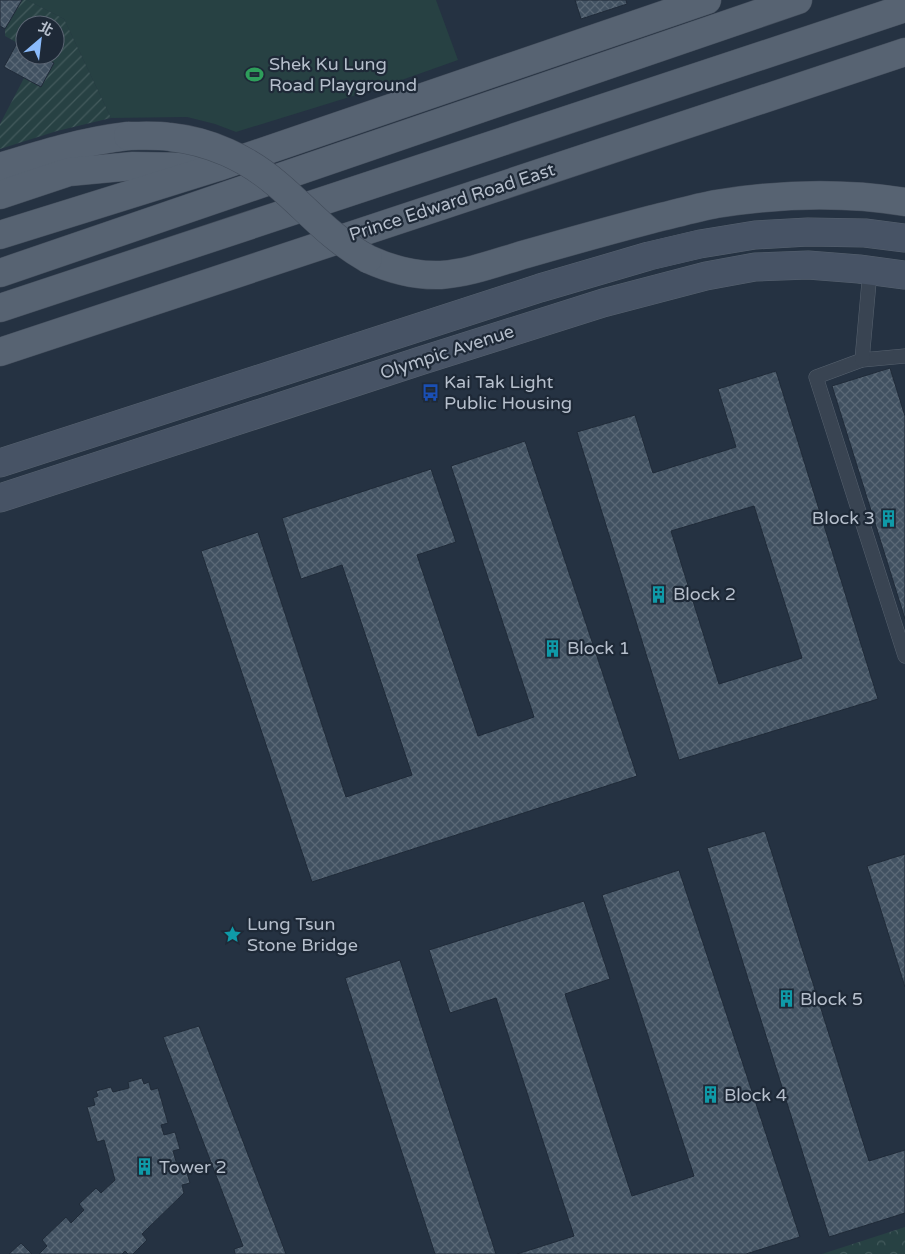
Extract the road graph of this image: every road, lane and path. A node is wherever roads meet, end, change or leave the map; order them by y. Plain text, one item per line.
1 (707, 0) edge
2 (798, 0) edge
3 (905, 8) edge
4 (905, 52) edge
5 (0, 167) edge
6 (218, 167) junction
7 (0, 195) edge
8 (905, 202) edge
9 (0, 235) edge
10 (905, 238) edge
11 (870, 271) junction
12 (0, 273) edge
13 (905, 275) edge
14 (0, 308) edge
15 (0, 352) edge
16 (905, 356) edge
17 (862, 360) junction
18 (0, 463) edge
19 (0, 498) edge
20 (905, 656) edge

1 - 6 main road
2 - 12 main road
3 - 14 main road
4 - 15 main road, Prince Edward Road East
5 - 8 main road, bridge
6 - 7 main road
6 - 9 main road
10 - 18 main road, Olympic Avenue
11 - 13 main road, Olympic Avenue
11 - 17 lane
11 - 19 main road, Olympic Avenue
16 - 17 lane
17 - 20 lane

